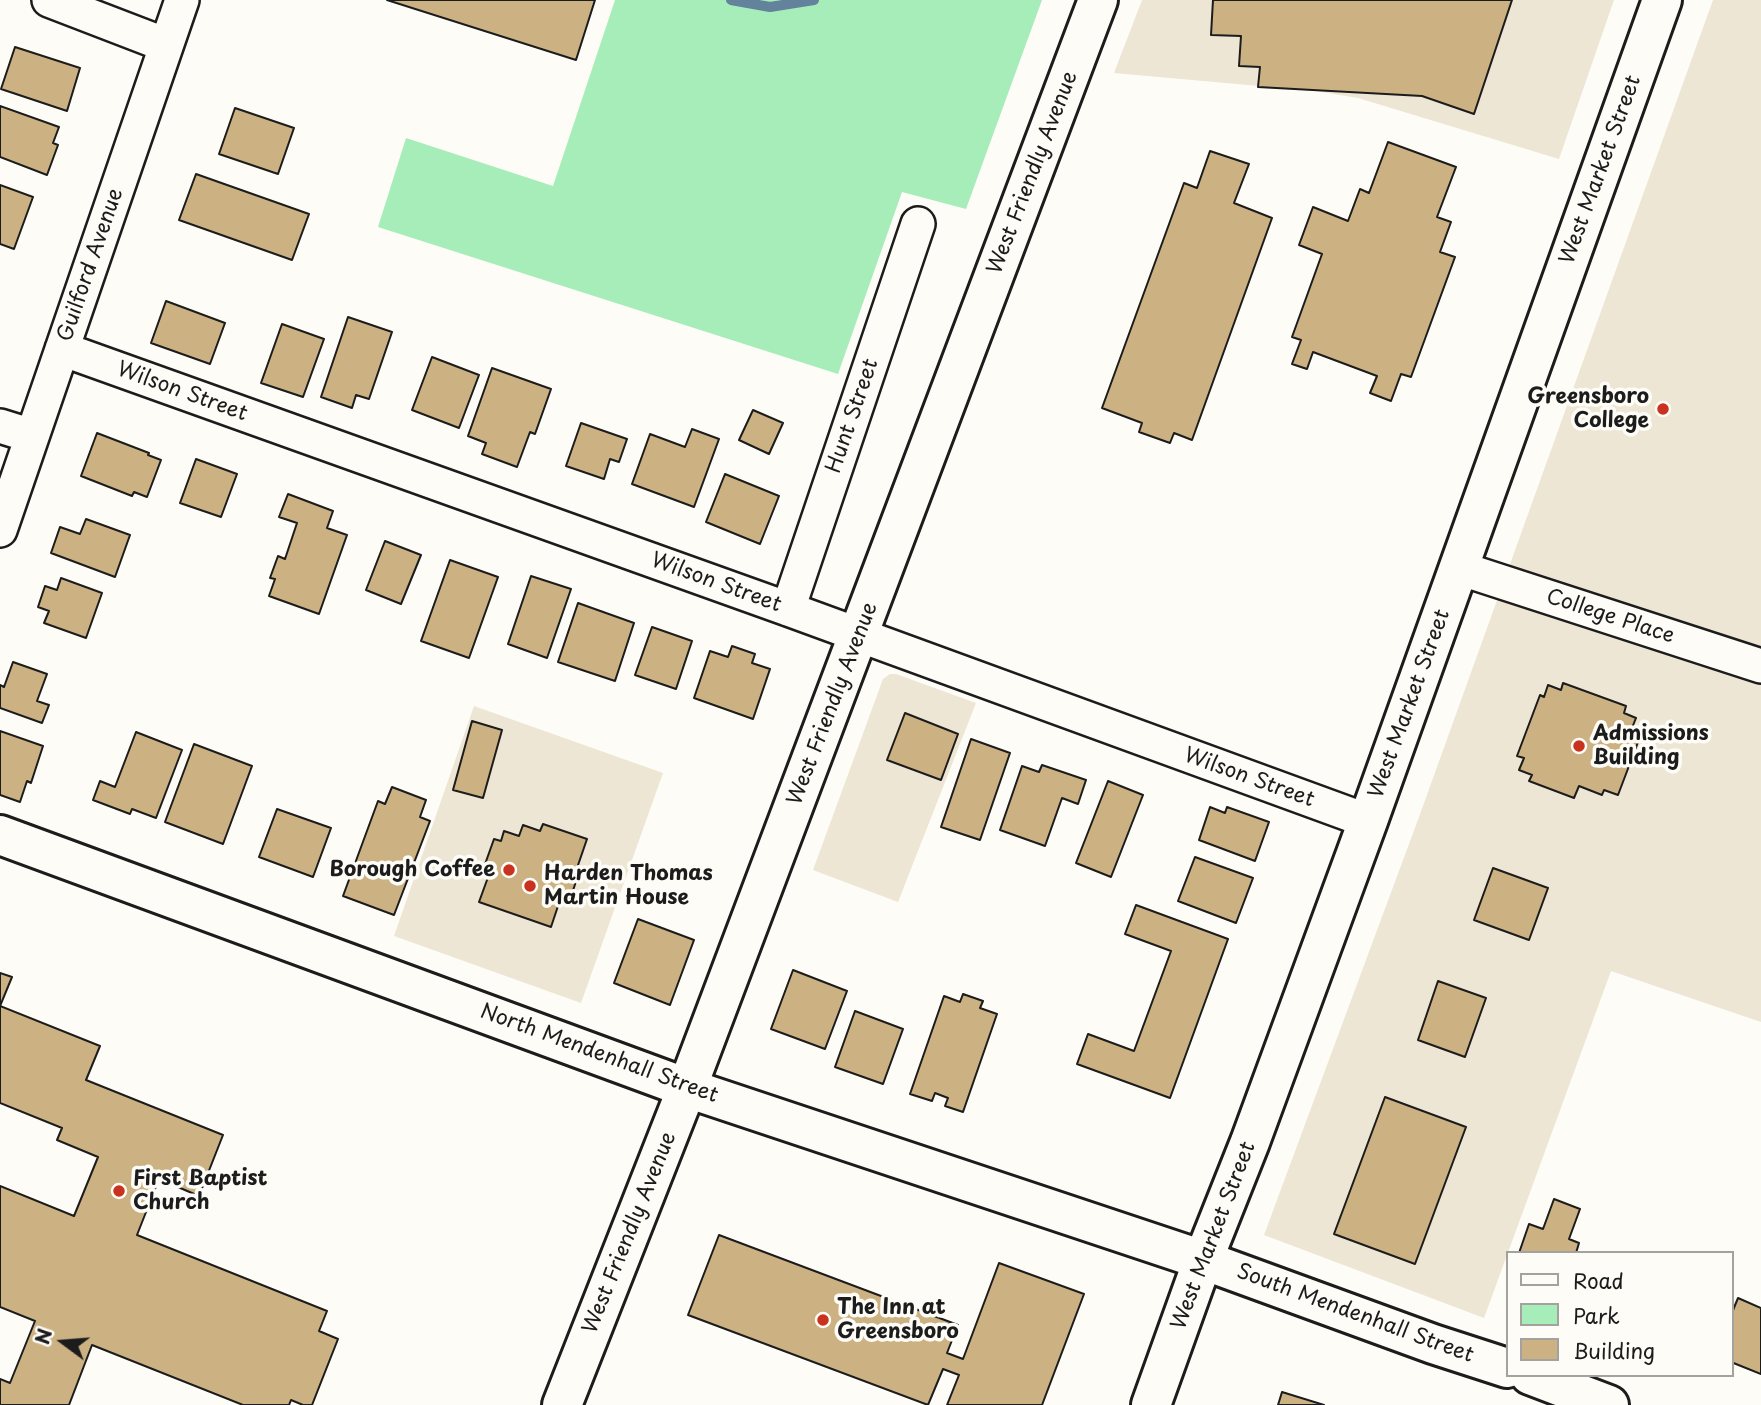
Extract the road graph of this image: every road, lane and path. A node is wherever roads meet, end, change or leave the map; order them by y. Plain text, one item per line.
1 (49, 0) edge
2 (182, 0) edge
3 (1098, 0) edge
4 (1662, 0) edge
5 (166, 45) junction
6 (918, 224) dead end
7 (62, 349) junction
8 (0, 426) edge
9 (32, 436) junction
10 (0, 530) edge
11 (1459, 568) junction
12 (788, 609) junction
13 (859, 636) junction
14 (1761, 666) edge
15 (1368, 821) junction
16 (0, 835) edge
17 (687, 1087) junction
18 (1203, 1260) junction
19 (1506, 1368) edge
20 (1535, 1377) edge
21 (562, 1405) edge
22 (1151, 1405) edge
23 (1609, 1405) edge

1 - 5 street
2 - 5 street, Guilford Avenue
3 - 13 main road, West Friendly Avenue
4 - 11 main road, West Market Street
5 - 7 street, Guilford Avenue
6 - 12 street, Hunt Street
7 - 9 street, Guilford Avenue
7 - 12 street, Wilson Street
8 - 9 street
9 - 10 street, Guilford Avenue
11 - 14 street, College Place
11 - 15 main road, West Market Street
12 - 13 street, Wilson Street
13 - 15 street, Wilson Street
13 - 17 main road, West Friendly Avenue
15 - 18 main road, West Market Street
16 - 17 main road, North Mendenhall Street
17 - 18 main road, North Mendenhall Street
17 - 21 main road, West Friendly Avenue
18 - 19 main road, South Mendenhall Street
18 - 22 main road, West Market Street
20 - 23 main road

